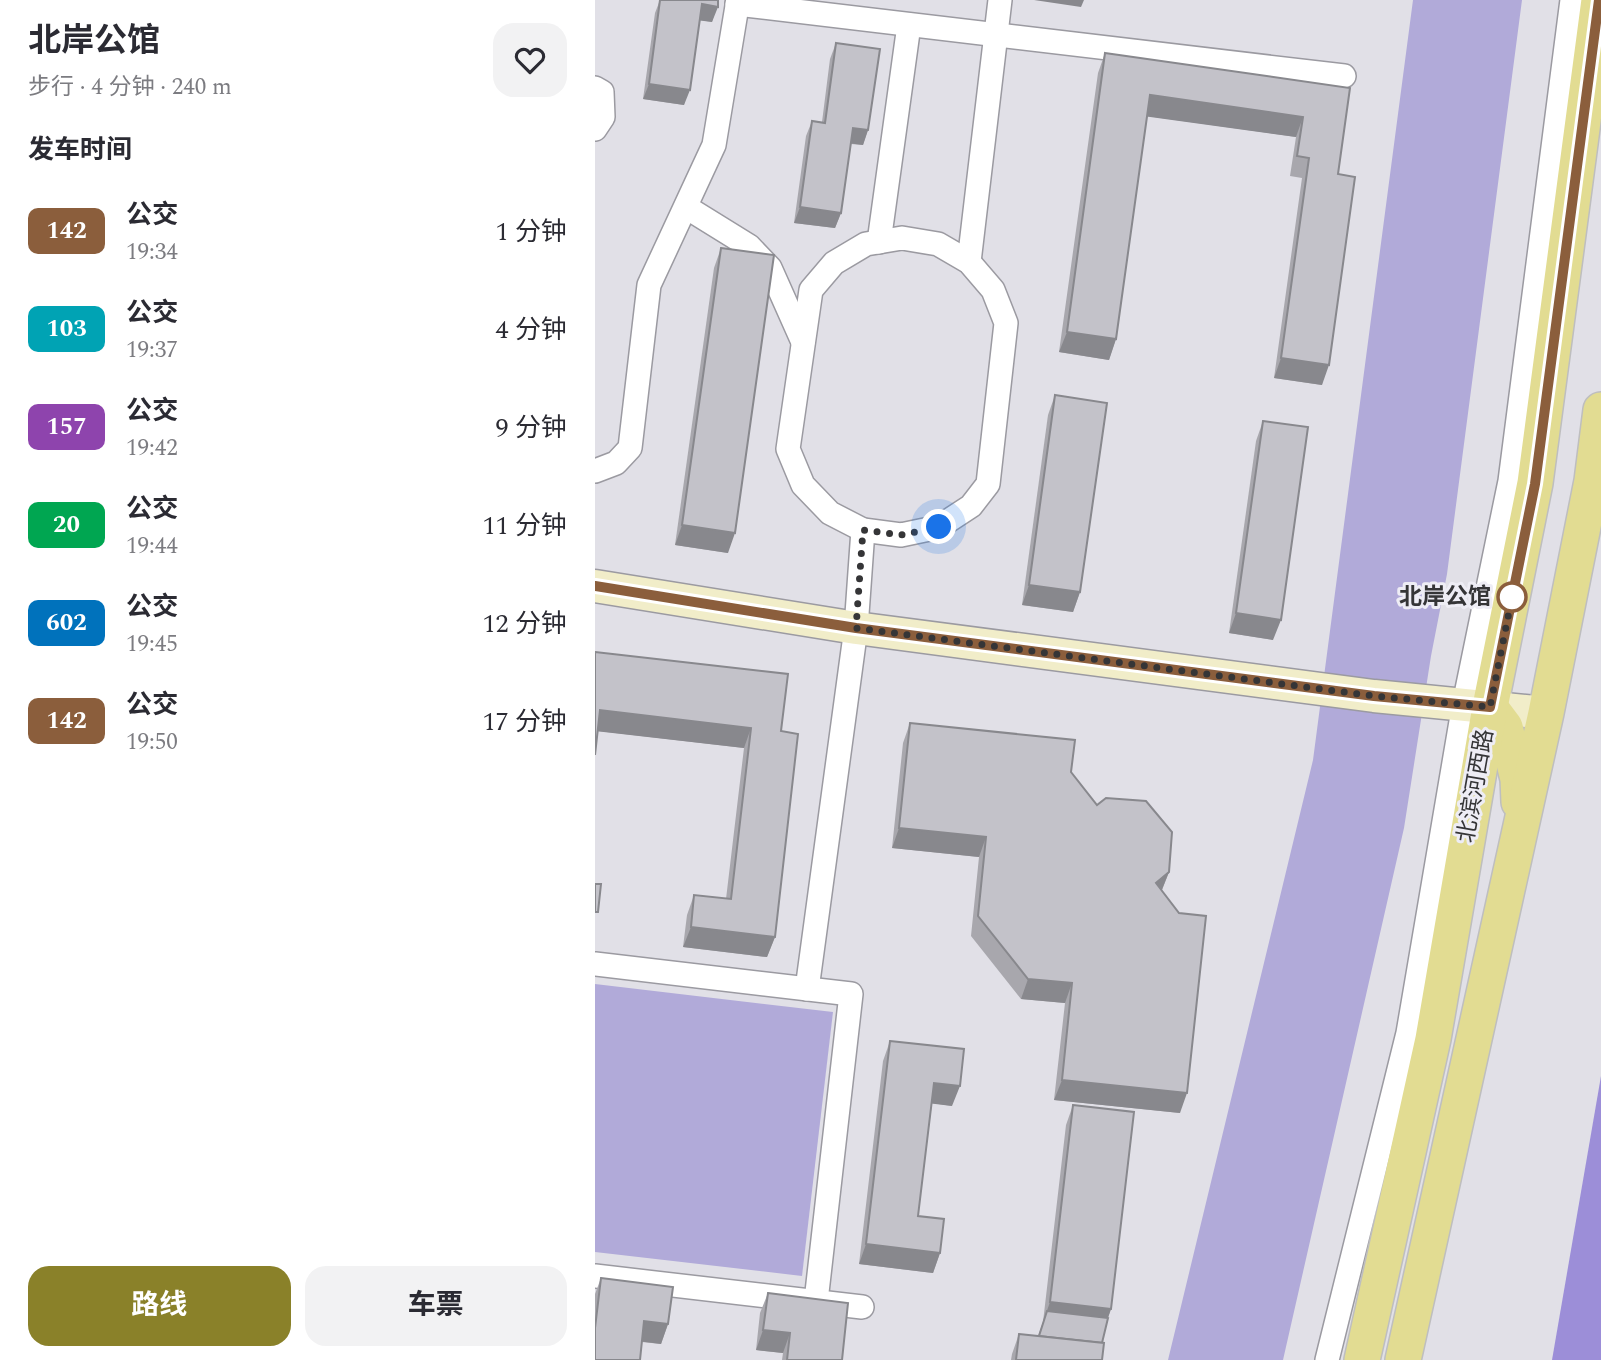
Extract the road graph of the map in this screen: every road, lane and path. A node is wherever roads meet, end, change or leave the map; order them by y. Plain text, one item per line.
1 (1000, 0) edge
2 (1572, 0) edge
3 (1599, 0) edge
4 (737, 2) edge
5 (909, 25) junction
6 (995, 35) junction
7 (1344, 76) dead end
8 (595, 88) edge
9 (595, 129) edge
10 (686, 207) junction
11 (880, 242) junction
12 (969, 262) junction
13 (803, 342) junction
14 (1601, 410) edge
15 (595, 471) edge
16 (863, 530) junction
17 (595, 586) edge
18 (856, 628) junction
19 (1477, 706) junction
20 (1546, 713) junction
21 (1520, 828) junction
22 (595, 964) edge
23 (807, 989) junction
24 (595, 1276) edge
25 (816, 1301) junction
26 (862, 1307) dead end
27 (1327, 1360) edge
28 (1362, 1360) edge
29 (1403, 1360) edge

1 - 6 street
2 - 19 street
3 - 19 main road, 北滨河西路
4 - 5 street
4 - 10 street
5 - 6 street
5 - 11 street
6 - 7 street
6 - 12 street
8 - 9 street
10 - 13 street
10 - 15 street
11 - 12 street
11 - 13 street
12 - 16 street
13 - 16 street
14 - 20 main road
16 - 18 street
17 - 18 street
18 - 19 street
18 - 23 street
19 - 20 street
19 - 21 main road
19 - 27 street
19 - 28 main road, 北滨河西路
20 - 21 main road
21 - 29 main road
22 - 23 street
23 - 25 street
24 - 25 street
25 - 26 street

